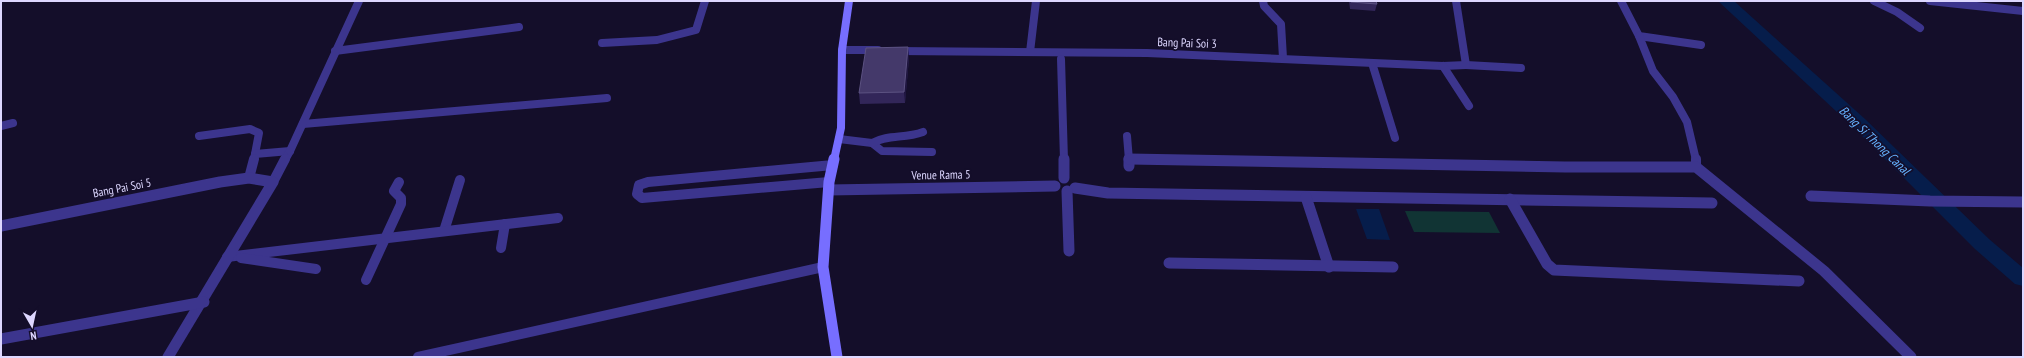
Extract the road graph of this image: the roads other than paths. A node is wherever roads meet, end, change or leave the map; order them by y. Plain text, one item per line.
1 (359, 1) edge
2 (705, 1) edge
3 (849, 1) edge
4 (1036, 1) edge
5 (1263, 1) edge
6 (1456, 1) edge
7 (1621, 1) edge
8 (1874, 1) edge
9 (1930, 1) edge
10 (2004, 1) edge
11 (2012, 10) junction
12 (2023, 11) edge
13 (519, 27) dead end
14 (1920, 28) dead end
15 (1639, 36) junction
16 (602, 43) dead end
17 (1701, 45) dead end
18 (842, 50) junction
19 (335, 51) junction
20 (1030, 52) junction
21 (1283, 58) junction
22 (1061, 59) dead end
23 (1372, 63) junction
24 (1466, 65) junction
25 (1443, 66) junction
26 (1521, 68) dead end
27 (607, 98) dead end
28 (1469, 106) dead end
29 (13, 123) dead end
30 (302, 124) junction
31 (1, 126) edge
32 (923, 132) dead end
33 (199, 136) dead end
34 (1128, 136) dead end
35 (1395, 138) dead end
36 (839, 139) junction
37 (872, 143) junction
38 (290, 152) junction
39 (932, 152) dead end
40 (255, 154) junction
41 (834, 165) junction
42 (1696, 167) junction
43 (249, 178) junction
44 (1064, 178) junction
45 (460, 180) dead end
46 (274, 182) junction
47 (399, 182) dead end
48 (829, 186) junction
49 (1054, 186) junction
50 (1071, 190) junction
51 (1811, 196) dead end
52 (1306, 197) junction
53 (1510, 199) junction
54 (2023, 202) edge
55 (1712, 203) dead end
56 (558, 218) dead end
57 (506, 224) junction
58 (1, 226) edge
59 (444, 231) junction
60 (384, 238) junction
61 (501, 248) dead end
62 (1069, 250) dead end
63 (227, 257) junction
64 (1169, 264) dead end
65 (823, 267) junction
66 (1329, 267) junction
67 (1393, 267) dead end
68 (316, 269) dead end
69 (366, 280) dead end
70 (1799, 281) dead end
71 (204, 302) junction
72 (1, 340) edge
73 (168, 357) edge
74 (418, 357) edge
75 (837, 357) edge
76 (1911, 357) edge

1 - 19 street
2 - 16 lane
3 - 18 street
4 - 20 lane
5 - 21 lane
6 - 24 street
7 - 15 lane
8 - 14 street
9 - 11 street
10 - 11 street
11 - 12 street
13 - 19 street
15 - 17 lane
15 - 42 lane
18 - 20 street, Bang Pai Soi 3
18 - 36 street
19 - 30 street
20 - 21 street, Bang Pai Soi 3
21 - 23 street, Bang Pai Soi 3
22 - 44 street
23 - 25 street, Bang Pai Soi 3
23 - 35 street
24 - 25 street, Bang Pai Soi 3
24 - 26 lane
25 - 28 street
27 - 30 lane
29 - 31 street
30 - 38 street
32 - 37 lane
33 - 40 lane
34 - 42 street
36 - 37 lane
36 - 41 street
37 - 39 lane
38 - 40 lane
38 - 46 lane
40 - 43 lane
41 - 48 street
41 - 48 lane
42 - 76 street
43 - 46 street, Bang Pai Soi 5
43 - 58 street, Bang Pai Soi 5
44 - 49 street
44 - 50 street
45 - 59 lane
46 - 63 street
47 - 60 lane
48 - 49 street, Venue Rama 5
48 - 65 street
49 - 50 street
50 - 52 street
50 - 62 street
51 - 54 street
52 - 53 street
52 - 66 street
53 - 55 street
53 - 70 street
56 - 57 lane
57 - 59 lane
57 - 61 lane
59 - 60 lane
60 - 63 lane
60 - 69 lane
63 - 68 lane
63 - 71 street
64 - 66 street
65 - 74 lane
65 - 75 street
66 - 67 street
71 - 72 street
71 - 73 street

